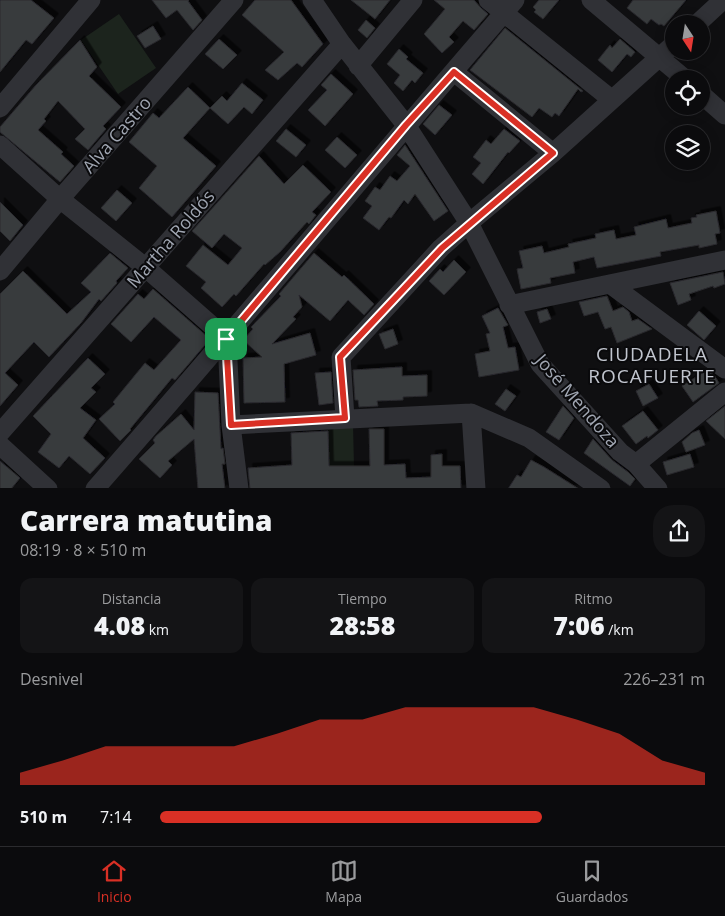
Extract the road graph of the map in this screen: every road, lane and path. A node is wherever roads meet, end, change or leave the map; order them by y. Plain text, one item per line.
1 (91, 0) edge
2 (234, 0) edge
3 (312, 0) edge
4 (413, 0) edge
5 (488, 0) edge
6 (591, 0) edge
7 (723, 0) edge
8 (611, 6) edge
9 (510, 7) edge
10 (707, 15) edge
11 (342, 44) junction
12 (665, 48) edge
13 (665, 52) edge
14 (358, 66) junction
15 (454, 72) junction
16 (611, 99) junction
17 (710, 102) edge
18 (0, 108) edge
19 (725, 115) edge
20 (406, 125) junction
21 (0, 145) edge
22 (553, 153) junction
23 (60, 200) junction
24 (470, 223) junction
25 (725, 260) edge
26 (145, 268) junction
27 (0, 271) edge
28 (610, 284) junction
29 (509, 304) junction
30 (226, 339) junction
31 (725, 369) edge
32 (725, 392) edge
33 (471, 413) junction
34 (345, 418) junction
35 (231, 425) junction
36 (0, 433) edge
37 (0, 445) edge
38 (636, 464) junction
39 (48, 488) edge
40 (95, 488) edge
41 (239, 488) edge
42 (476, 488) edge
43 (601, 488) edge
44 (658, 488) edge

1 - 18 street
2 - 23 street, Alva Castro
3 - 11 street, José Mendoza
4 - 14 street
5 - 9 street
6 - 8 street
7 - 10 street
8 - 12 street
9 - 15 street
9 - 16 street
11 - 14 street, José Mendoza
11 - 26 street, Martha Roldós
13 - 16 street
14 - 20 street, José Mendoza
15 - 20 street
15 - 22 street
16 - 22 street
17 - 19 street
20 - 24 street, José Mendoza
20 - 30 street
21 - 23 street
22 - 24 street
23 - 26 street
23 - 27 street, Alva Castro
24 - 29 street, José Mendoza
24 - 34 street
25 - 28 street
26 - 30 street
26 - 36 street, Martha Roldós
28 - 29 street
28 - 31 street
29 - 38 street, José Mendoza
30 - 35 street
30 - 40 street
32 - 38 street
33 - 34 street
33 - 42 street
33 - 43 street
34 - 35 street
35 - 41 street
37 - 39 street
38 - 44 street, José Mendoza

